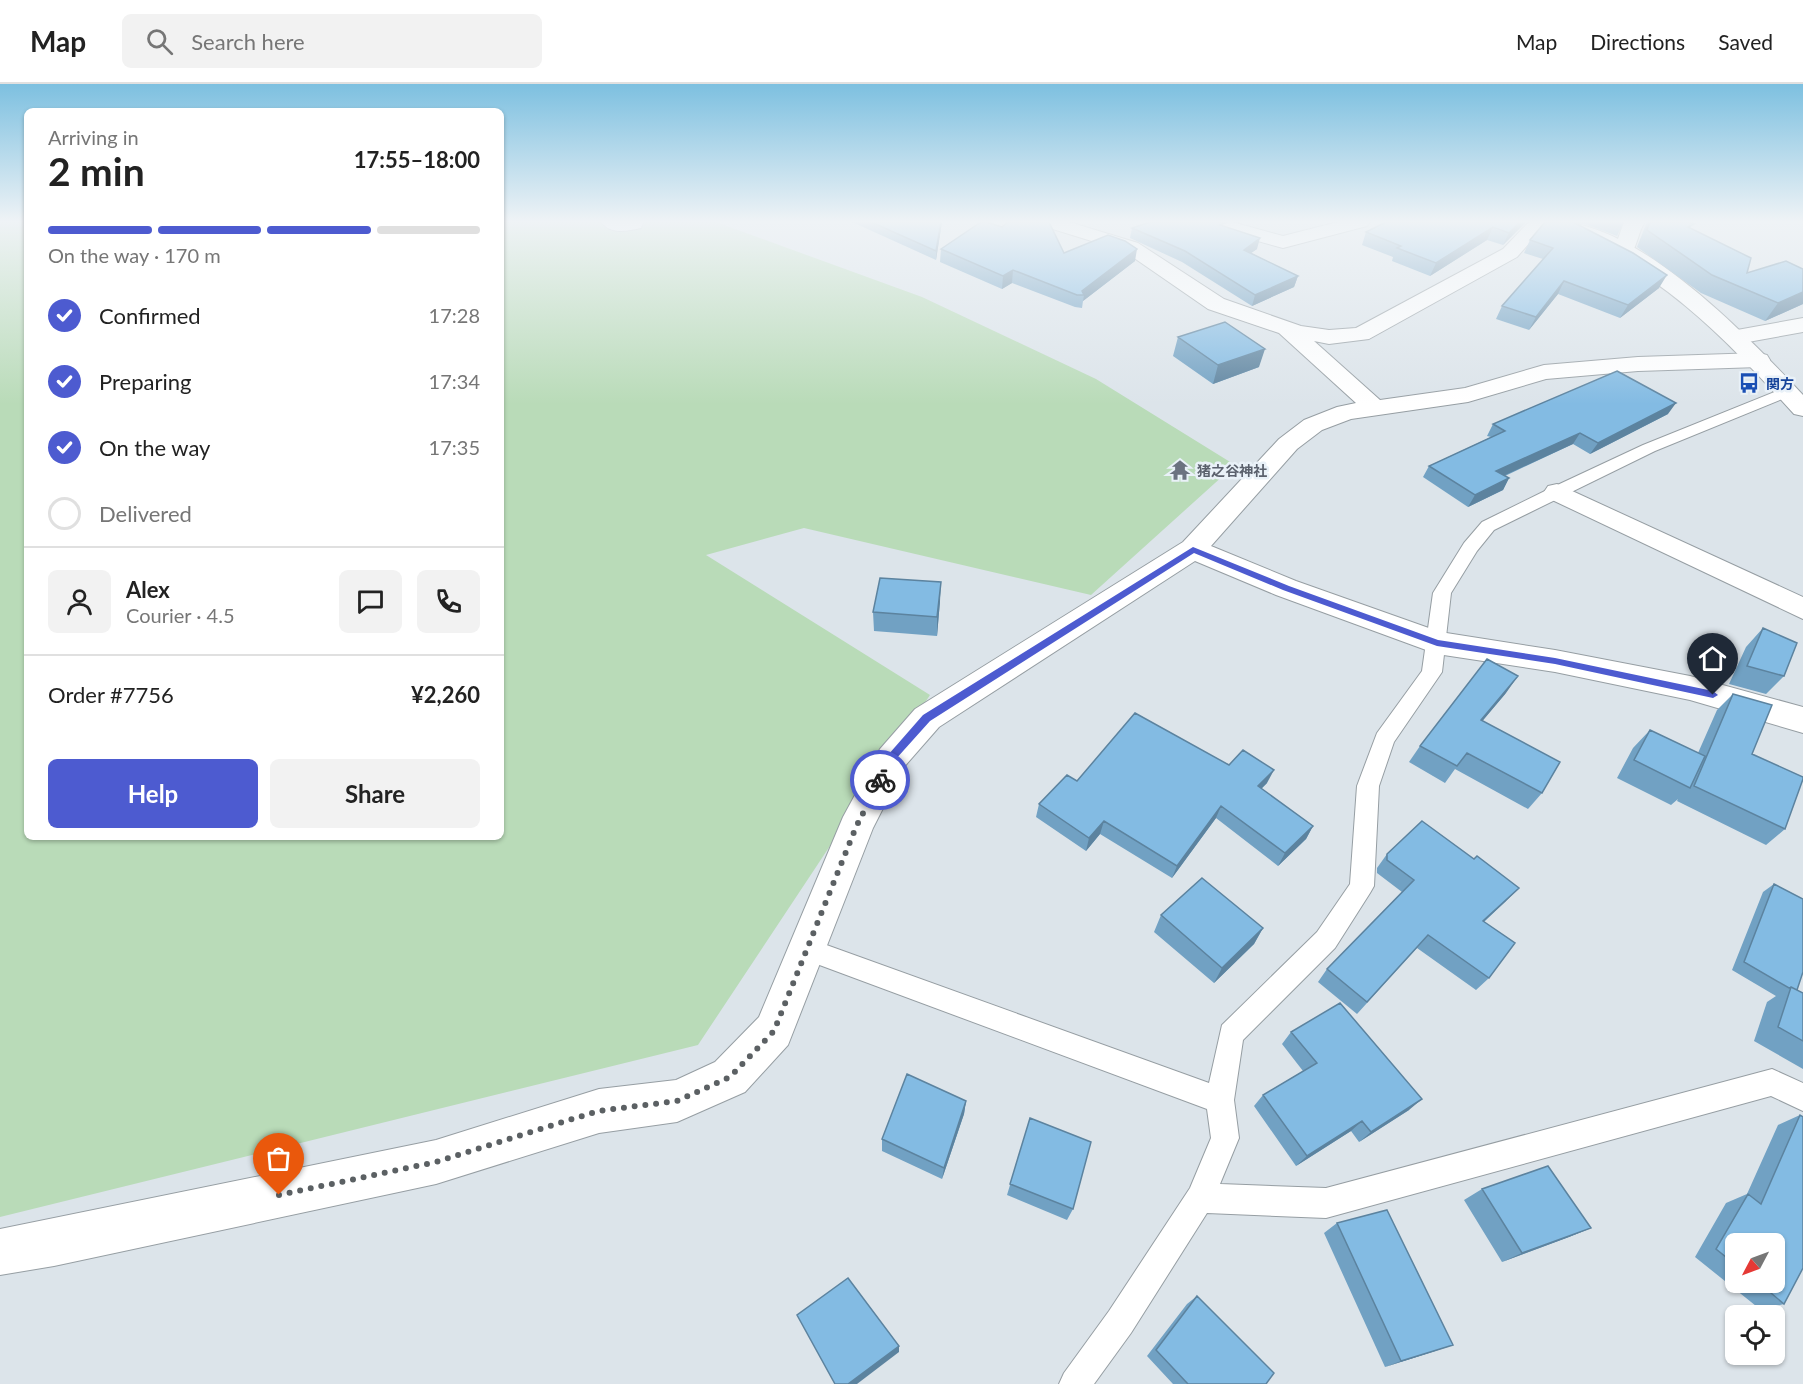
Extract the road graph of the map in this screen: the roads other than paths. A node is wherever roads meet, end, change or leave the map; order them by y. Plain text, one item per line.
1 (1184, 283) edge
2 (1455, 283) edge
3 (1673, 283) edge
4 (1803, 325) edge
5 (1286, 328) junction
6 (1737, 337) junction
7 (1759, 360) junction
8 (1787, 392) junction
9 (1375, 408) junction
10 (1803, 409) edge
11 (1557, 492) junction
12 (1193, 549) junction
13 (1803, 609) edge
14 (1437, 643) junction
15 (1803, 720) edge
16 (807, 950) junction
17 (1803, 1097) edge
18 (1220, 1100) junction
19 (1200, 1198) junction
20 (0, 1252) edge
21 (1075, 1384) edge

1 - 5 street
2 - 5 street
3 - 6 street
4 - 6 street
5 - 9 street
6 - 7 street
7 - 8 street
7 - 9 street
8 - 10 street
8 - 11 lane
9 - 12 street
11 - 13 street
11 - 14 lane
12 - 14 street
12 - 16 street
14 - 15 street
14 - 18 lane
16 - 18 lane
16 - 20 street
17 - 19 lane
18 - 19 lane
19 - 21 lane

